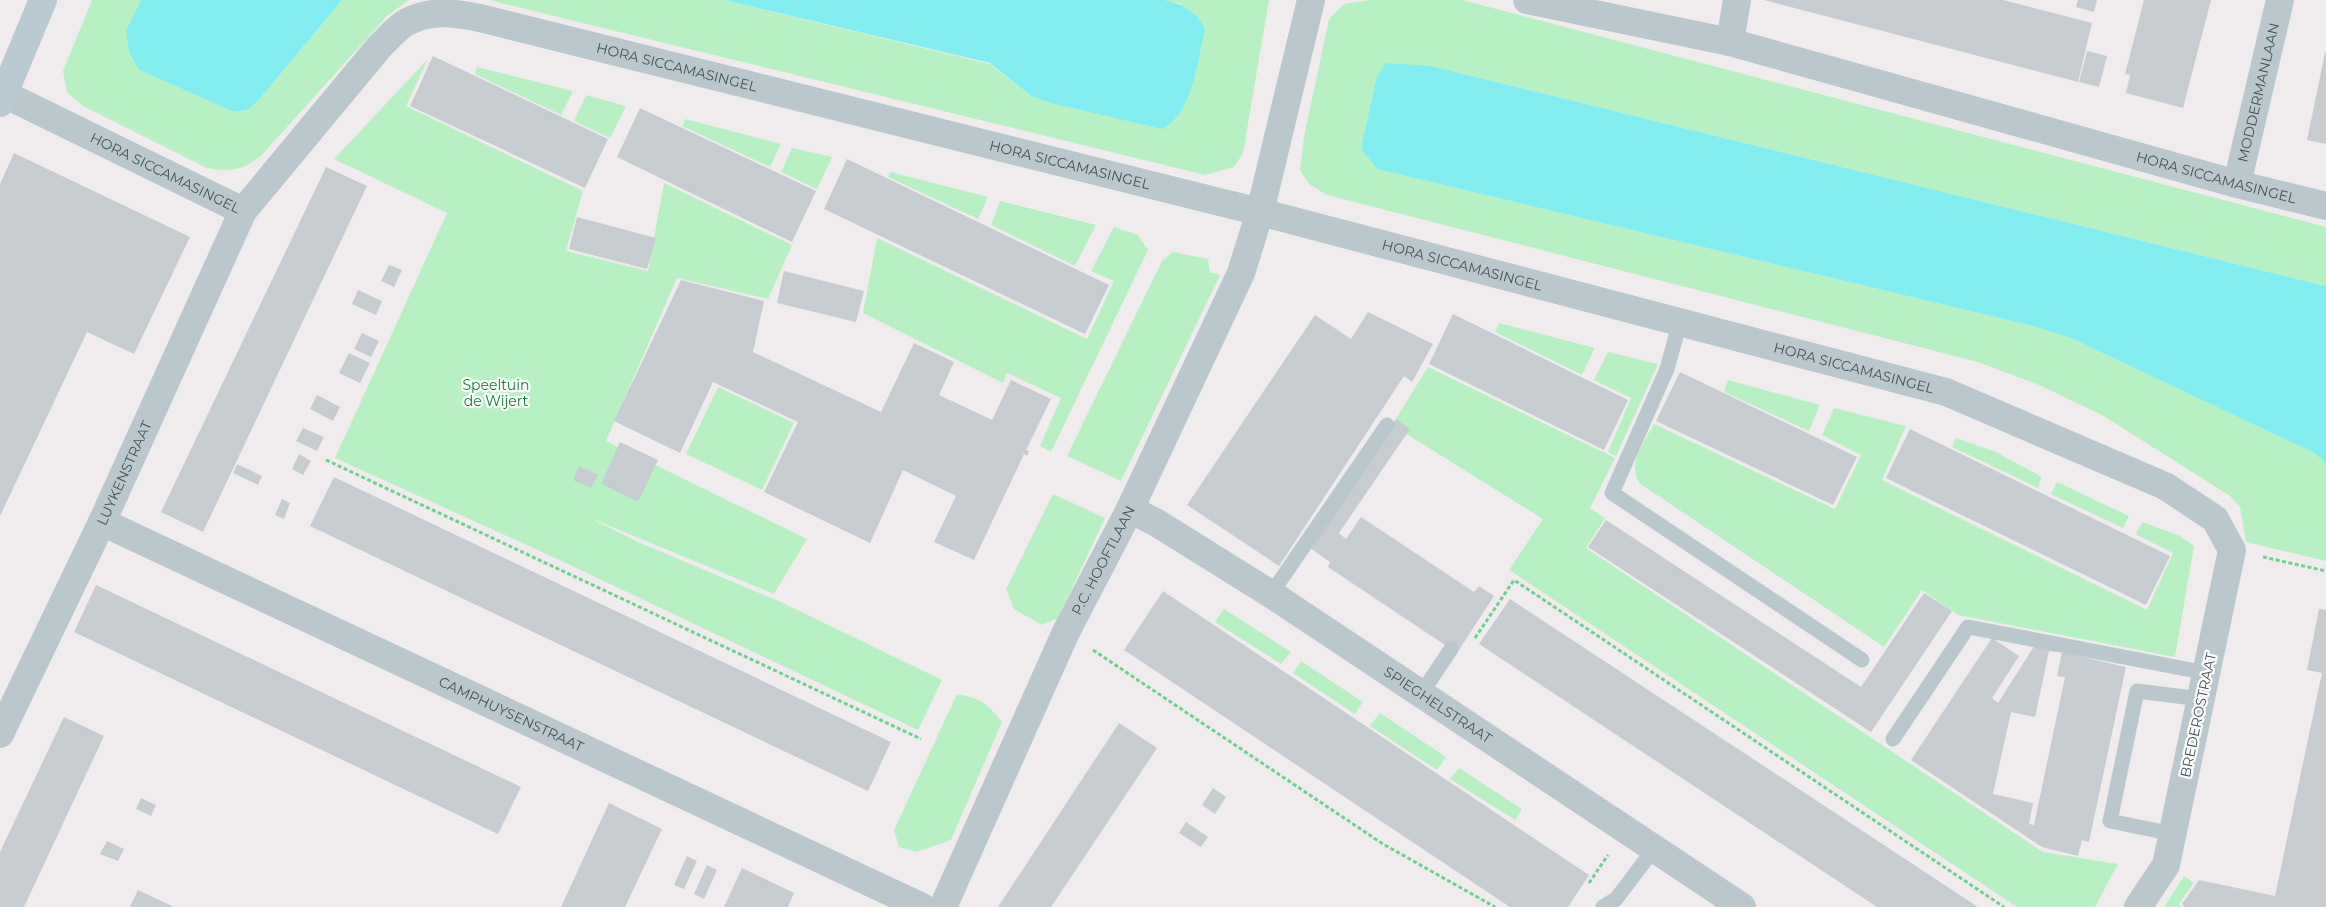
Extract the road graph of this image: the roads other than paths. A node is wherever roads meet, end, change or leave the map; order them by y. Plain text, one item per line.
1 (43, 0) edge
2 (1311, 0) edge
3 (1527, 0) edge
4 (1737, 0) edge
5 (2280, 0) edge
6 (1730, 42) junction
7 (2, 96) edge
8 (2237, 184) junction
9 (2326, 206) edge
10 (243, 211) junction
11 (1260, 212) junction
12 (1680, 322) junction
13 (1387, 426) dead end
14 (1130, 509) junction
15 (102, 522) junction
16 (2232, 550) joint
17 (1271, 594) junction
18 (1451, 649) dead end
19 (1862, 660) dead end
20 (2206, 673) junction
21 (1421, 694) junction
22 (2201, 699) junction
23 (0, 734) edge
24 (1893, 739) dead end
25 (2173, 834) junction
26 (1654, 849) junction
27 (922, 907) edge
28 (942, 907) edge
29 (1603, 907) edge
30 (1742, 907) edge
31 (2138, 907) edge

1 - 7 street
2 - 11 street, P.C. HOOFTLAAN
3 - 6 street, HORA SICCAMASINGEL
4 - 6 street
5 - 8 street, MODDERMANLAAN
6 - 8 street, HORA SICCAMASINGEL
7 - 10 street, HORA SICCAMASINGEL
8 - 9 street, HORA SICCAMASINGEL
10 - 11 street, HORA SICCAMASINGEL
10 - 15 street, LUYKENSTRAAT
11 - 12 street, HORA SICCAMASINGEL
11 - 14 street, P.C. HOOFTLAAN
12 - 16 street, HORA SICCAMASINGEL
12 - 19 lane
13 - 17 lane
14 - 17 street, SPIEGHELSTRAAT
14 - 28 street, P.C. HOOFTLAAN
15 - 23 street, LUYKENSTRAAT
15 - 27 street, CAMPHUYSENSTRAAT
16 - 20 street, BREDEROSTRAAT
17 - 21 street, SPIEGHELSTRAAT
18 - 21 lane
20 - 22 street, BREDEROSTRAAT
20 - 24 lane
21 - 26 street, SPIEGHELSTRAAT
22 - 25 street, BREDEROSTRAAT
22 - 25 lane
25 - 31 street, BREDEROSTRAAT
26 - 29 lane
26 - 30 street, SPIEGHELSTRAAT

